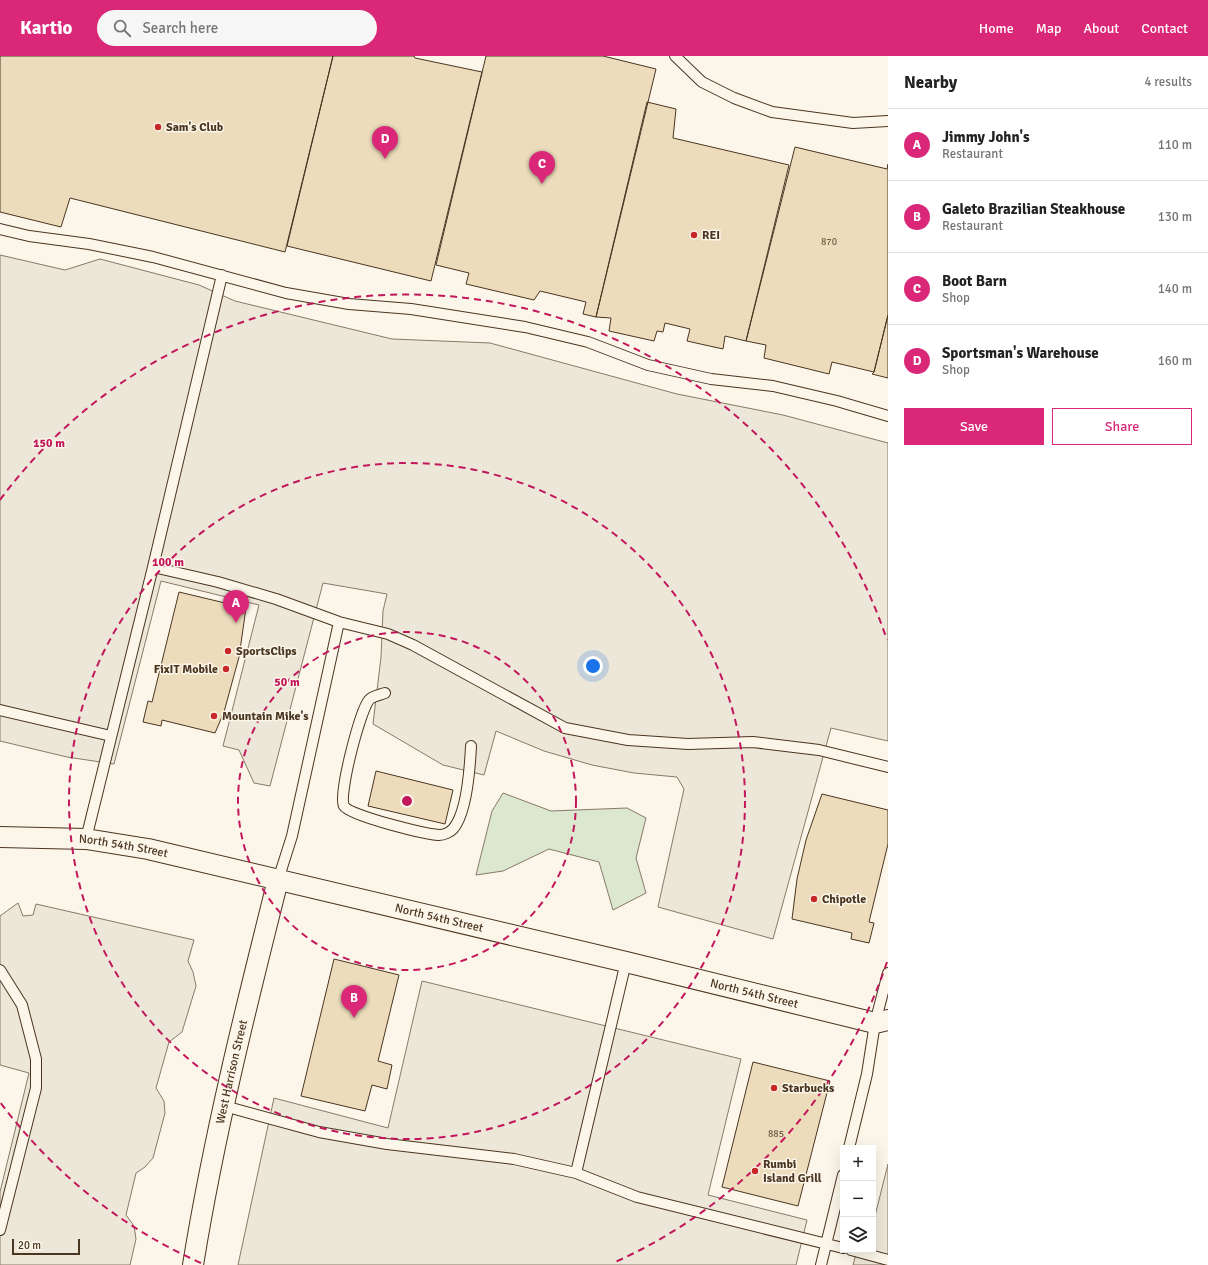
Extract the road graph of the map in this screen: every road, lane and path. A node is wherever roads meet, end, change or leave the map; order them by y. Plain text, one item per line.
1 (675, 56) edge
2 (888, 121) edge
3 (0, 229) edge
4 (222, 275) junction
5 (888, 416) edge
6 (153, 567) junction
7 (339, 622) junction
8 (385, 693) dead end
9 (0, 710) edge
10 (111, 736) junction
11 (472, 746) dead end
12 (888, 767) edge
13 (0, 837) edge
14 (86, 838) junction
15 (278, 880) junction
16 (626, 962) junction
17 (0, 970) edge
18 (888, 973) edge
19 (884, 1025) edge
20 (224, 1106) junction
21 (850, 1145) edge
22 (576, 1173) junction
23 (842, 1181) edge
24 (0, 1230) edge
25 (827, 1244) junction
26 (840, 1247) edge
27 (862, 1253) edge
28 (888, 1260) edge
29 (193, 1265) edge
30 (822, 1265) edge

1 - 2 lane
3 - 4 lane
4 - 5 lane
4 - 6 lane
6 - 7 lane
6 - 10 lane
7 - 12 lane
7 - 15 lane
8 - 11 lane
9 - 10 lane
10 - 14 lane
13 - 14 street, North 54th Street
14 - 15 street, North 54th Street
15 - 16 street, North 54th Street
15 - 20 street, West Harrison Street
16 - 19 street, North 54th Street
16 - 22 lane
17 - 24 lane
18 - 19 lane
19 - 21 lane
20 - 22 lane
20 - 29 street, West Harrison Street
22 - 25 lane
23 - 25 lane
25 - 26 lane
25 - 30 lane
27 - 28 lane

